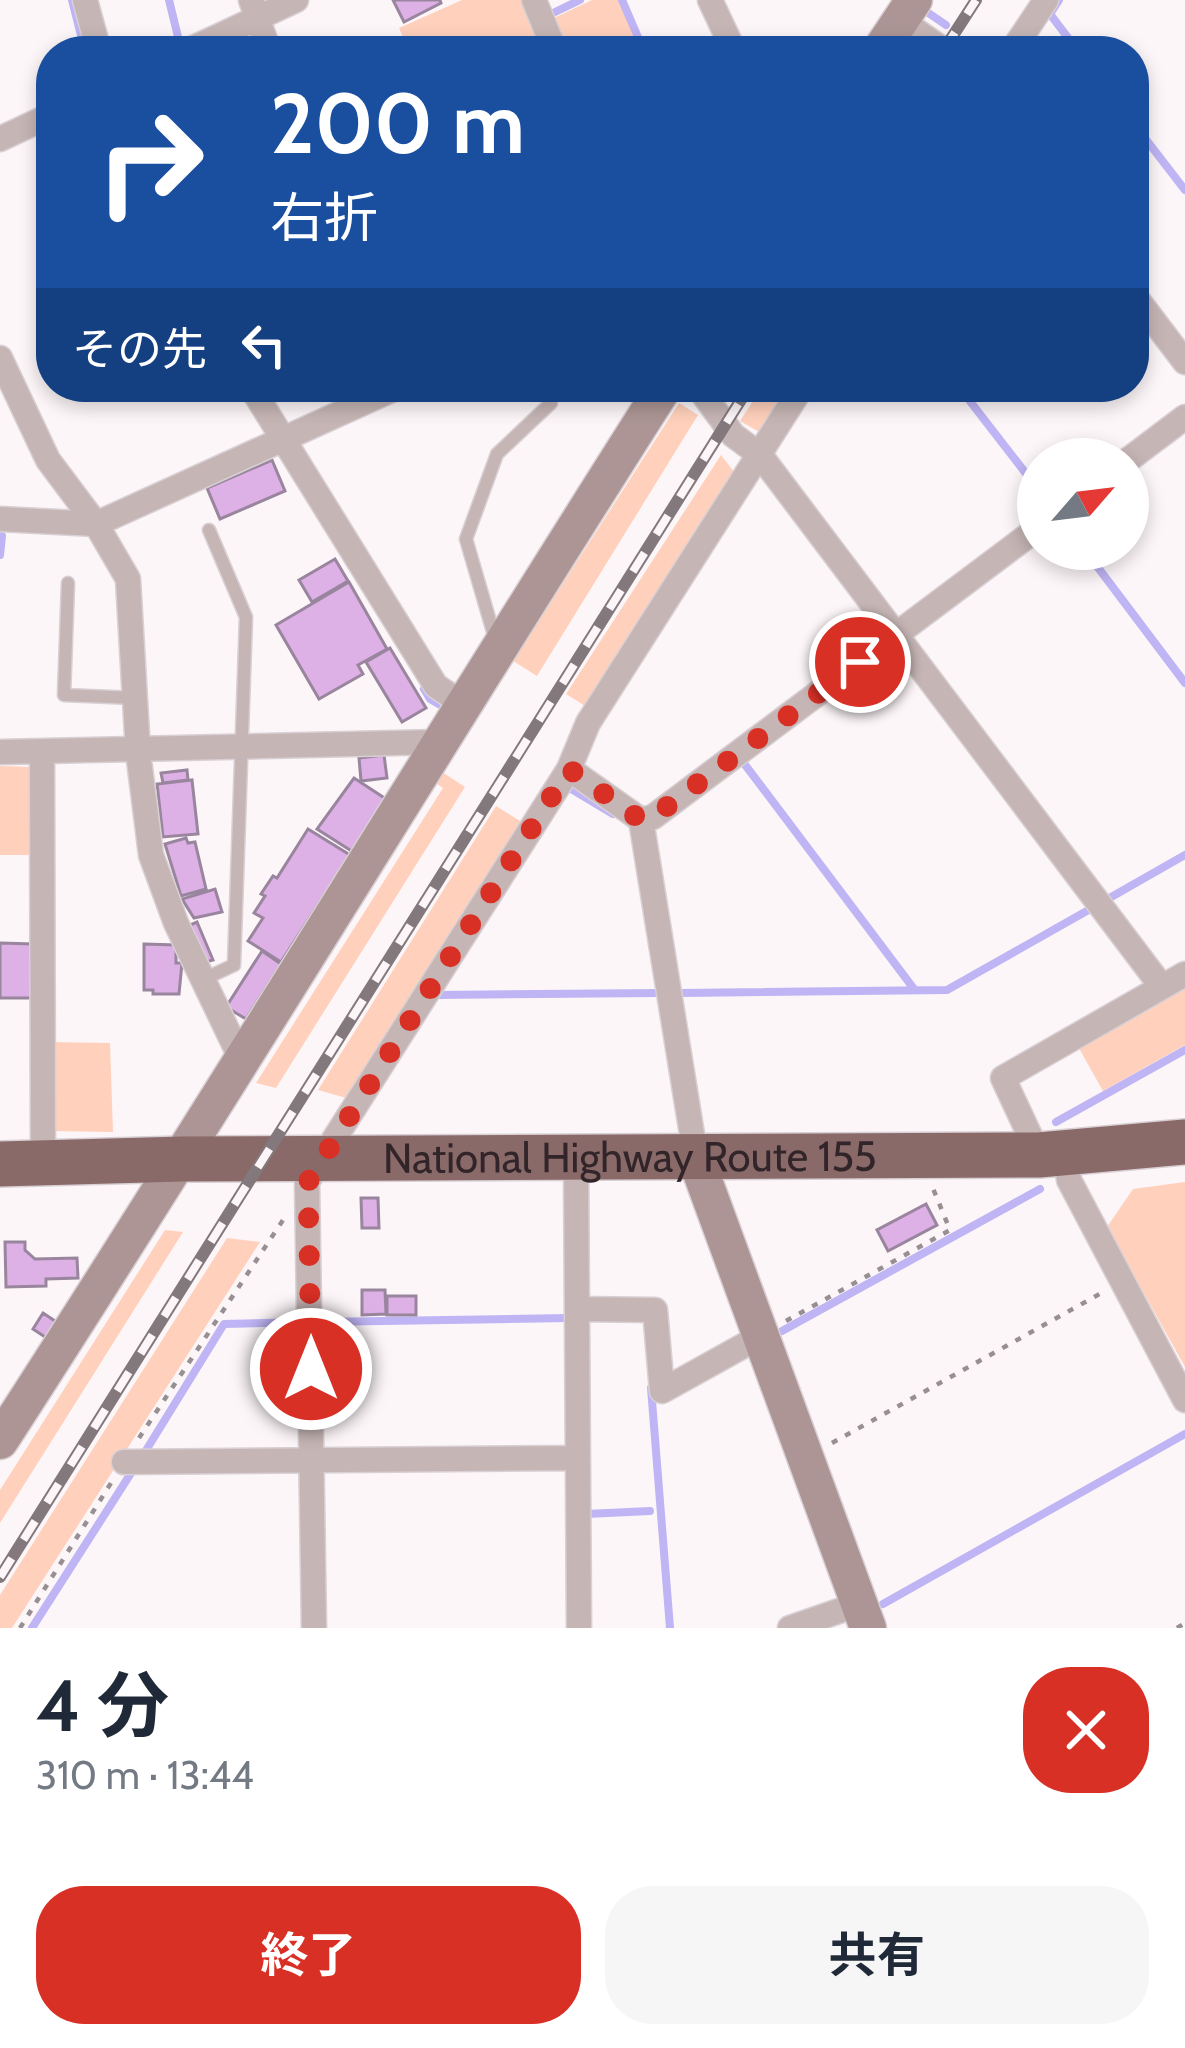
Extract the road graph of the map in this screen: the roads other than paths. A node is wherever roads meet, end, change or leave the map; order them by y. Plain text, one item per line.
1 (85, 0) edge
2 (296, 0) edge
3 (534, 0) edge
4 (710, 0) edge
5 (1046, 0) edge
6 (909, 6) edge
7 (253, 9) edge
8 (94, 36) edge
9 (211, 36) edge
10 (549, 36) edge
11 (727, 36) edge
12 (890, 36) edge
13 (933, 36) edge
14 (1022, 36) edge
15 (36, 122) edge
16 (0, 139) edge
17 (1149, 315) edge
18 (0, 358) edge
19 (1185, 362) edge
20 (260, 402) edge
21 (365, 402) edge
22 (654, 402) edge
23 (709, 402) edge
24 (793, 402) edge
25 (551, 404) dead end
26 (1185, 417) edge
27 (283, 440) junction
28 (1149, 444) edge
29 (760, 455) junction
30 (0, 519) edge
31 (96, 524) junction
32 (209, 530) dead end
33 (1017, 544) edge
34 (68, 583) dead end
35 (895, 636) junction
36 (497, 649) junction
37 (135, 698) junction
38 (463, 704) junction
39 (439, 742) junction
40 (242, 748) junction
41 (0, 752) edge
42 (42, 752) junction
43 (138, 752) junction
44 (569, 769) junction
45 (641, 820) junction
46 (202, 980) junction
47 (1174, 980) edge
48 (242, 1061) junction
49 (1185, 1142) edge
50 (1052, 1155) junction
51 (183, 1159) junction
52 (696, 1159) junction
53 (576, 1160) junction
54 (22, 1164) edge
55 (316, 1170) junction
56 (578, 1309) junction
57 (760, 1336) junction
58 (1185, 1400) edge
59 (0, 1441) edge
60 (578, 1458) junction
61 (312, 1460) junction
62 (124, 1462) road end
63 (864, 1616) edge
64 (314, 1628) edge
65 (579, 1628) edge
66 (790, 1628) edge

1 - 8 street
2 - 7 street
3 - 10 street
4 - 11 street
5 - 14 street
6 - 12 street
6 - 13 street
7 - 9 street
15 - 16 street
17 - 19 street
18 - 31 street
20 - 27 street
21 - 27 street
22 - 36 street
23 - 29 street
24 - 29 street
25 - 36 lane
26 - 28 street
27 - 31 street
27 - 38 street
29 - 35 street
29 - 44 street
30 - 31 street
31 - 37 street
32 - 40 lane
33 - 35 street
34 - 37 lane
35 - 45 street
35 - 47 street
36 - 38 street
37 - 43 street
38 - 39 street
39 - 40 street
39 - 48 street
40 - 43 street
40 - 46 lane
41 - 42 street
42 - 43 street
42 - 54 street
43 - 46 street
44 - 45 street
44 - 55 street
45 - 52 street
46 - 48 street
47 - 50 street
48 - 51 street
49 - 50 highway, National Highway Route 155
50 - 52 highway, National Highway Route 155
50 - 58 street
51 - 54 highway, National Highway Route 155
51 - 55 highway, National Highway Route 155
51 - 59 street
52 - 53 highway, National Highway Route 155
52 - 57 street
53 - 55 highway, National Highway Route 155
53 - 56 street
55 - 61 street
56 - 57 street
56 - 60 street
57 - 63 street
60 - 61 street
60 - 65 street
61 - 62 street
61 - 64 street
63 - 66 street

